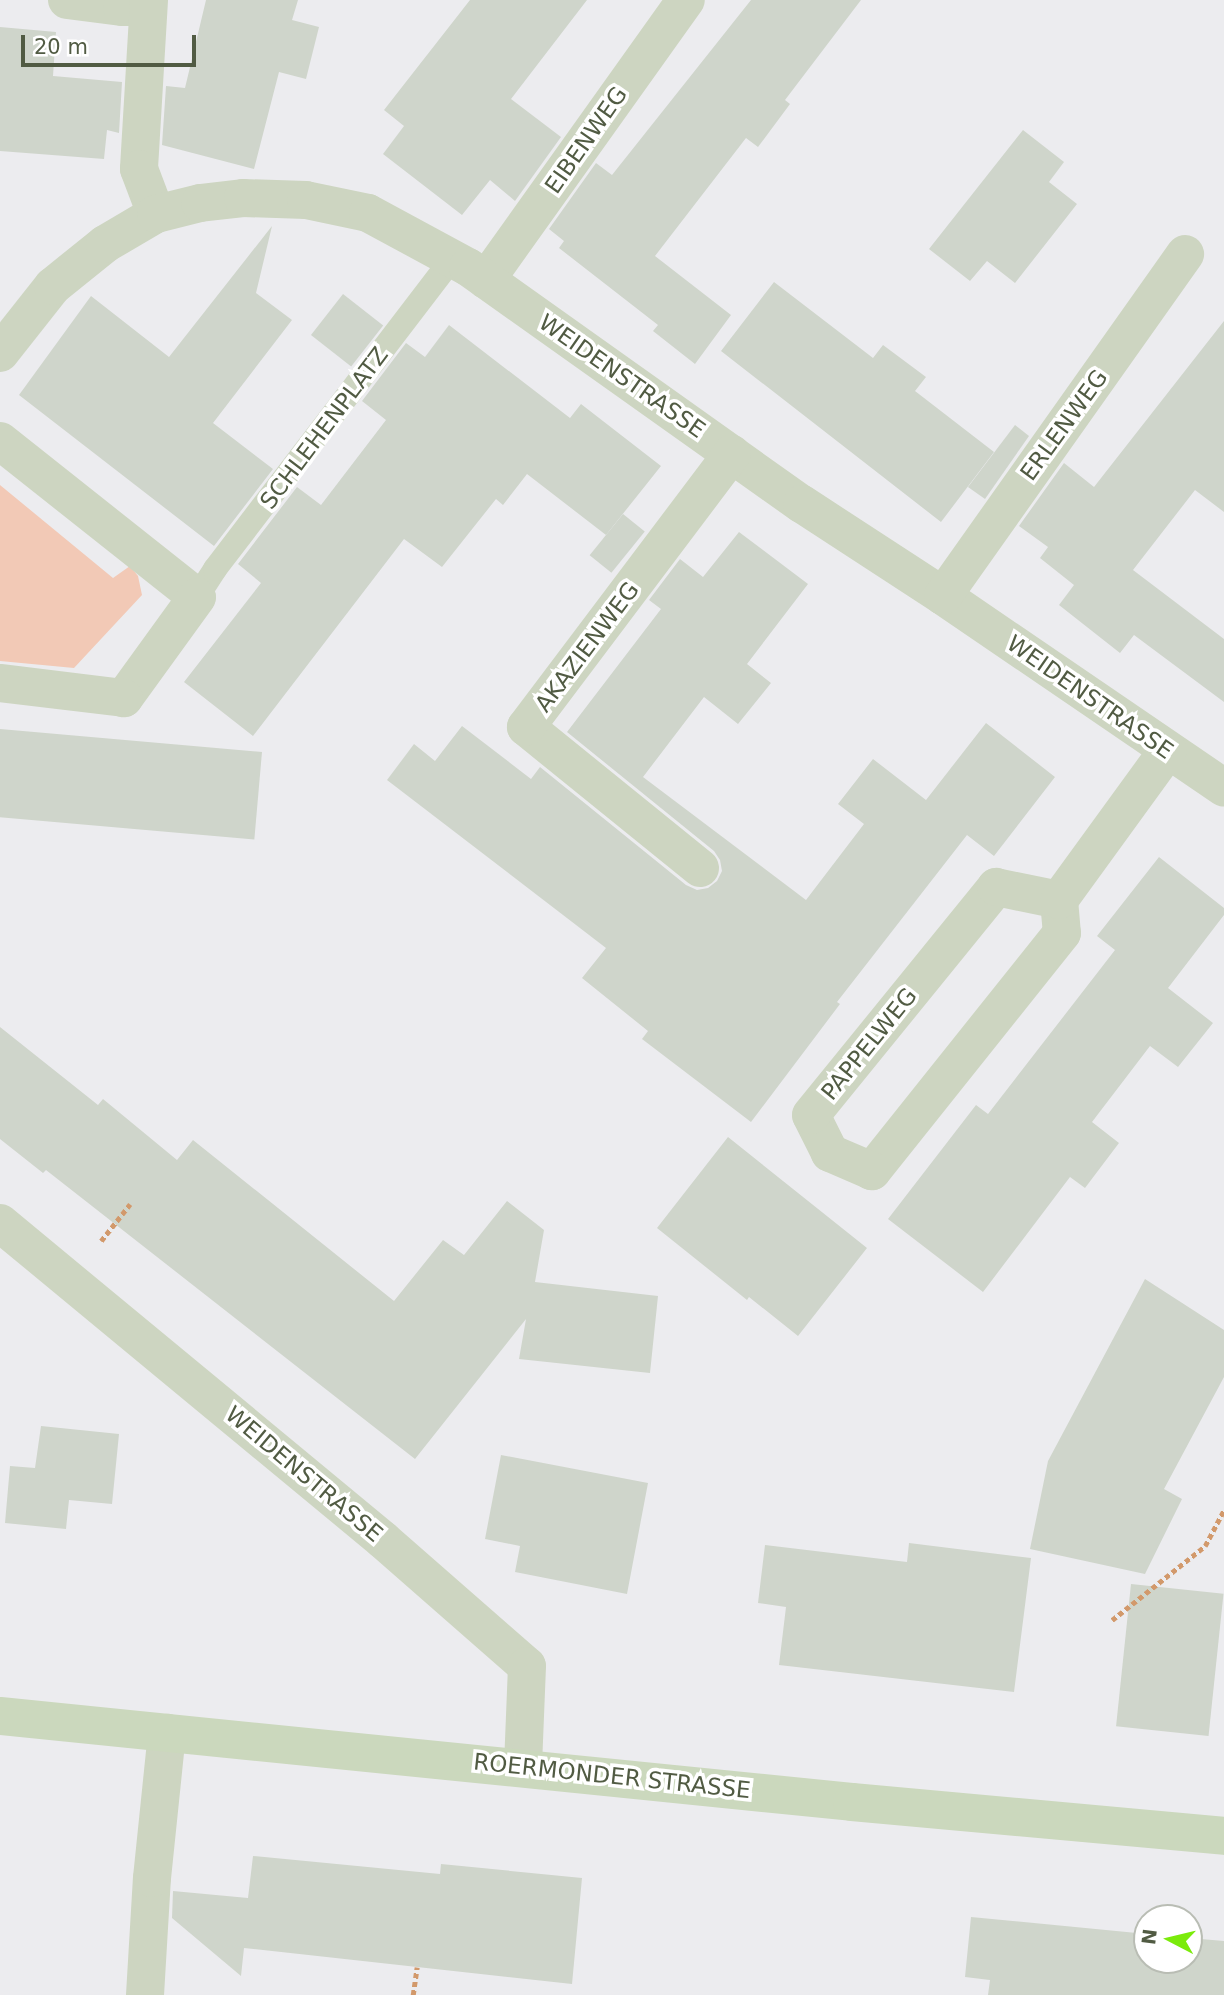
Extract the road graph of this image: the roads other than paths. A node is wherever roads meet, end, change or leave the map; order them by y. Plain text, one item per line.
1 (67, 0) edge
2 (686, 0) edge
3 (148, 3) edge
4 (156, 214) junction
5 (1185, 254) dead end
6 (453, 259) junction
7 (486, 280) junction
8 (0, 353) edge
9 (0, 440) edge
10 (732, 454) junction
11 (943, 596) junction
12 (197, 597) junction
13 (0, 683) edge
14 (1168, 750) junction
15 (1224, 789) edge
16 (700, 868) dead end
17 (1059, 900) junction
18 (0, 1223) edge
19 (0, 1716) edge
20 (167, 1733) junction
21 (523, 1767) junction
22 (1224, 1836) edge
23 (145, 1995) edge

1 - 3 street
2 - 7 street, EIBENWEG
3 - 4 street
4 - 6 street, WEIDENSTRASSE
4 - 8 street, WEIDENSTRASSE
5 - 11 street, ERLENWEG
6 - 7 street, WEIDENSTRASSE
6 - 12 lane, SCHLEHENPLATZ
7 - 10 street, WEIDENSTRASSE
9 - 12 street
10 - 11 street, WEIDENSTRASSE
10 - 16 street, AKAZIENWEG
11 - 14 street, WEIDENSTRASSE
12 - 13 street, SCHLEHENPLATZ
14 - 15 street, WEIDENSTRASSE
14 - 17 street
17 - 17 street, PAPPELWEG
18 - 21 street, WEIDENSTRASSE
19 - 20 main road, ROERMONDER STRASSE
20 - 21 main road, ROERMONDER STRASSE
20 - 23 street
21 - 22 main road, ROERMONDER STRASSE

